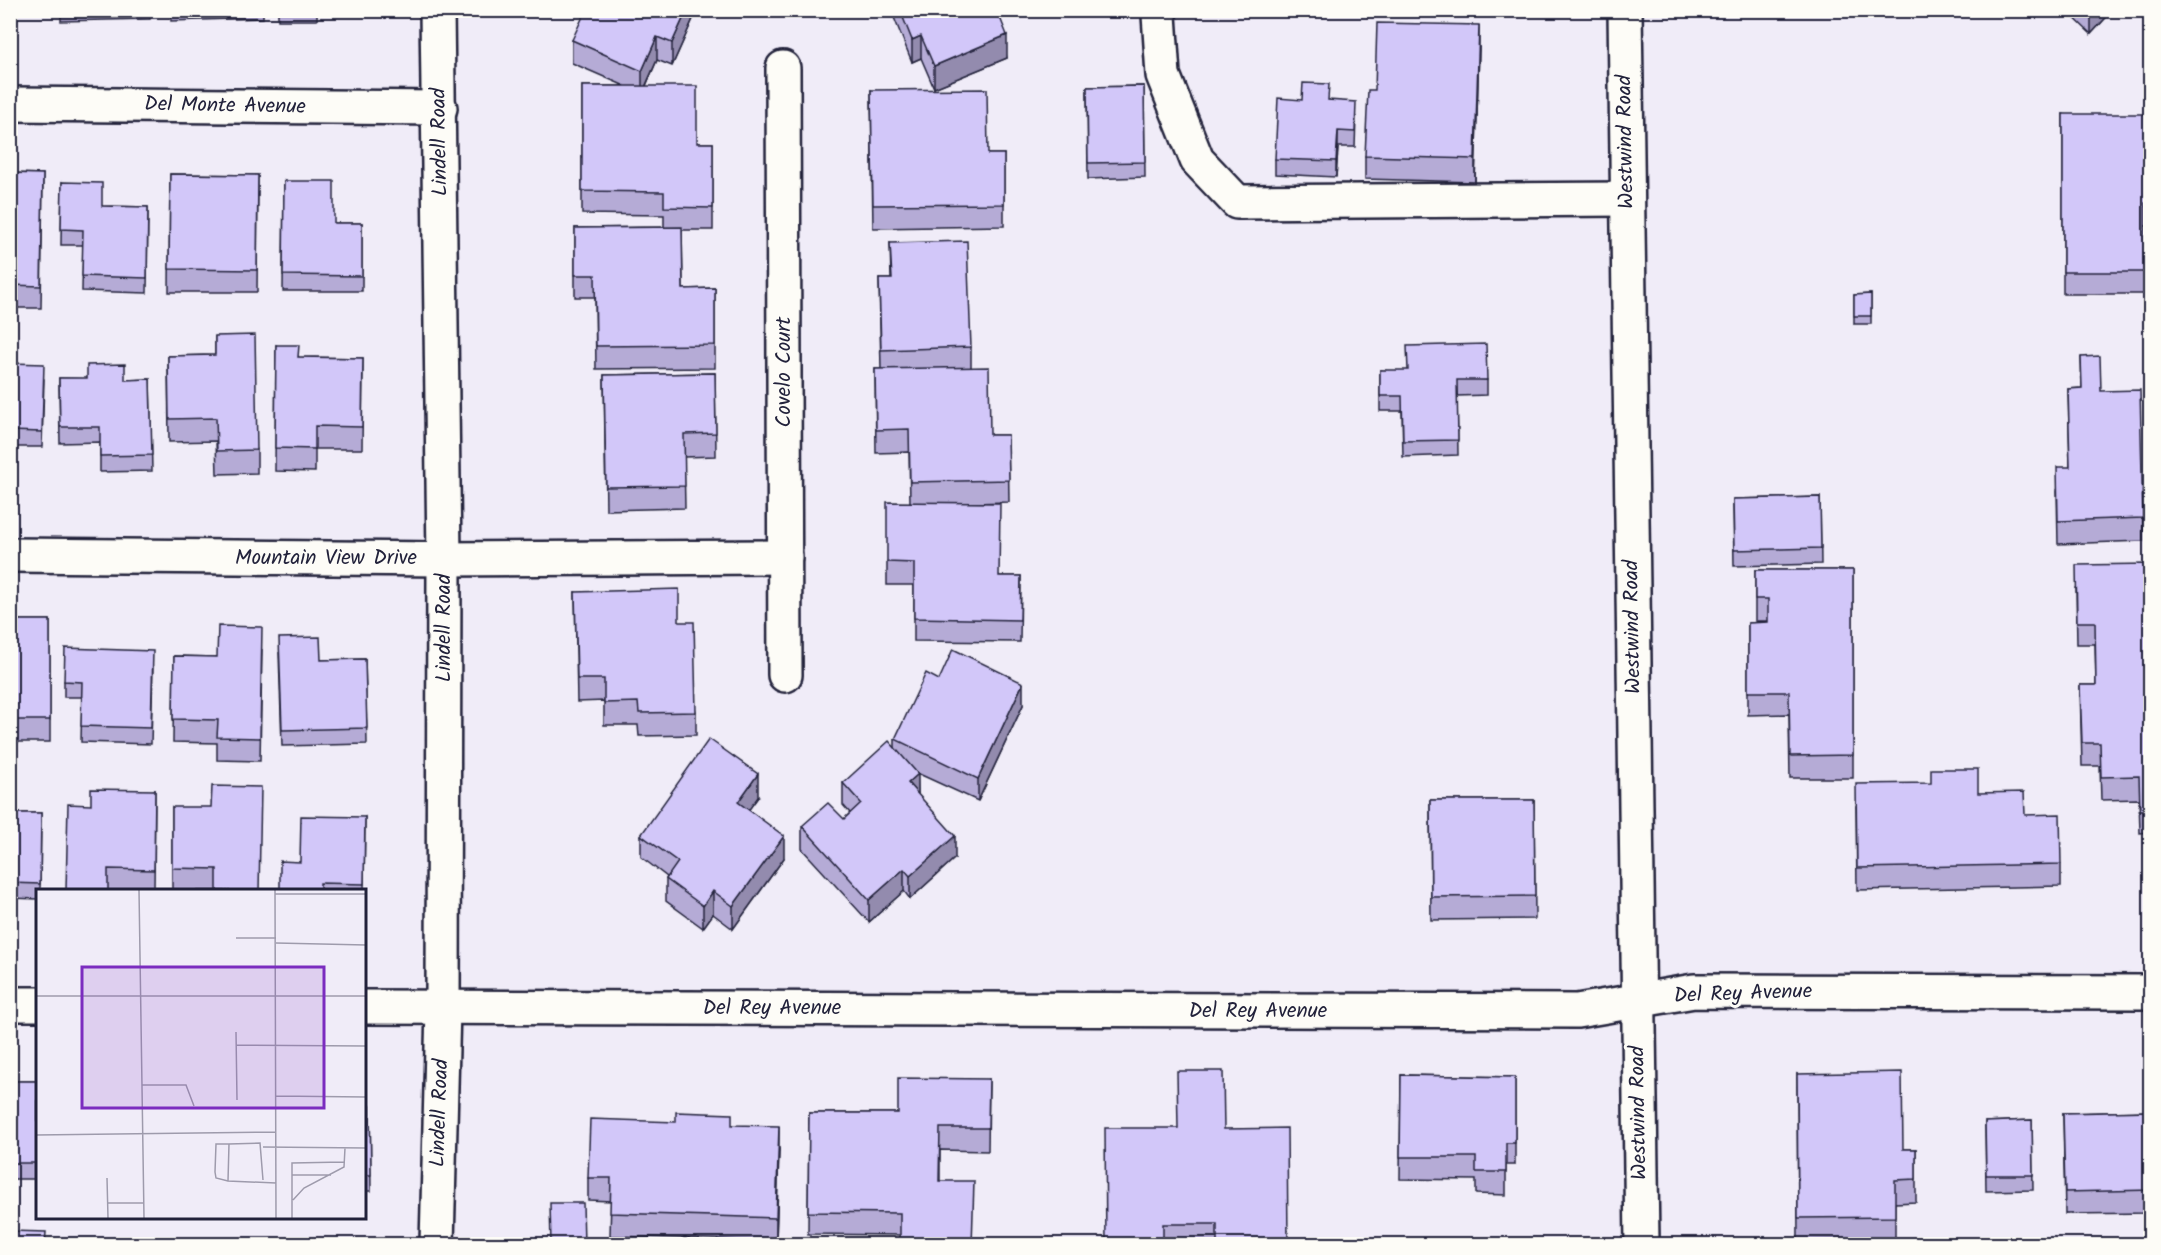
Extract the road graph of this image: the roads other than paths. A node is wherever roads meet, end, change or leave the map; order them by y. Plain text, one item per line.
1 (437, 10) edge
2 (1624, 10) edge
3 (1159, 15) dead end
4 (783, 68) dead end
5 (10, 104) edge
6 (440, 108) junction
7 (1627, 199) junction
8 (10, 555) edge
9 (785, 557) junction
10 (444, 559) junction
11 (785, 675) dead end
12 (2151, 992) edge
13 (1637, 1001) junction
14 (10, 1004) edge
15 (36, 1004) edge
16 (366, 1007) edge
17 (443, 1008) junction
18 (437, 1245) edge
19 (1642, 1245) edge

1 - 6 street, Lindell Road
2 - 7 street, Westwind Road
3 - 7 street
4 - 9 street, Covelo Court
5 - 6 street, Del Monte Avenue
6 - 10 street, Lindell Road
7 - 13 street, Westwind Road
8 - 10 street, Mountain View Drive
9 - 10 street, Mountain View Drive
9 - 11 street, Covelo Court
10 - 17 street, Lindell Road
12 - 13 street, Del Rey Avenue
13 - 17 street, Del Rey Avenue
13 - 19 street, Westwind Road
14 - 15 street
16 - 17 street, Del Rey Avenue
17 - 18 street, Lindell Road

